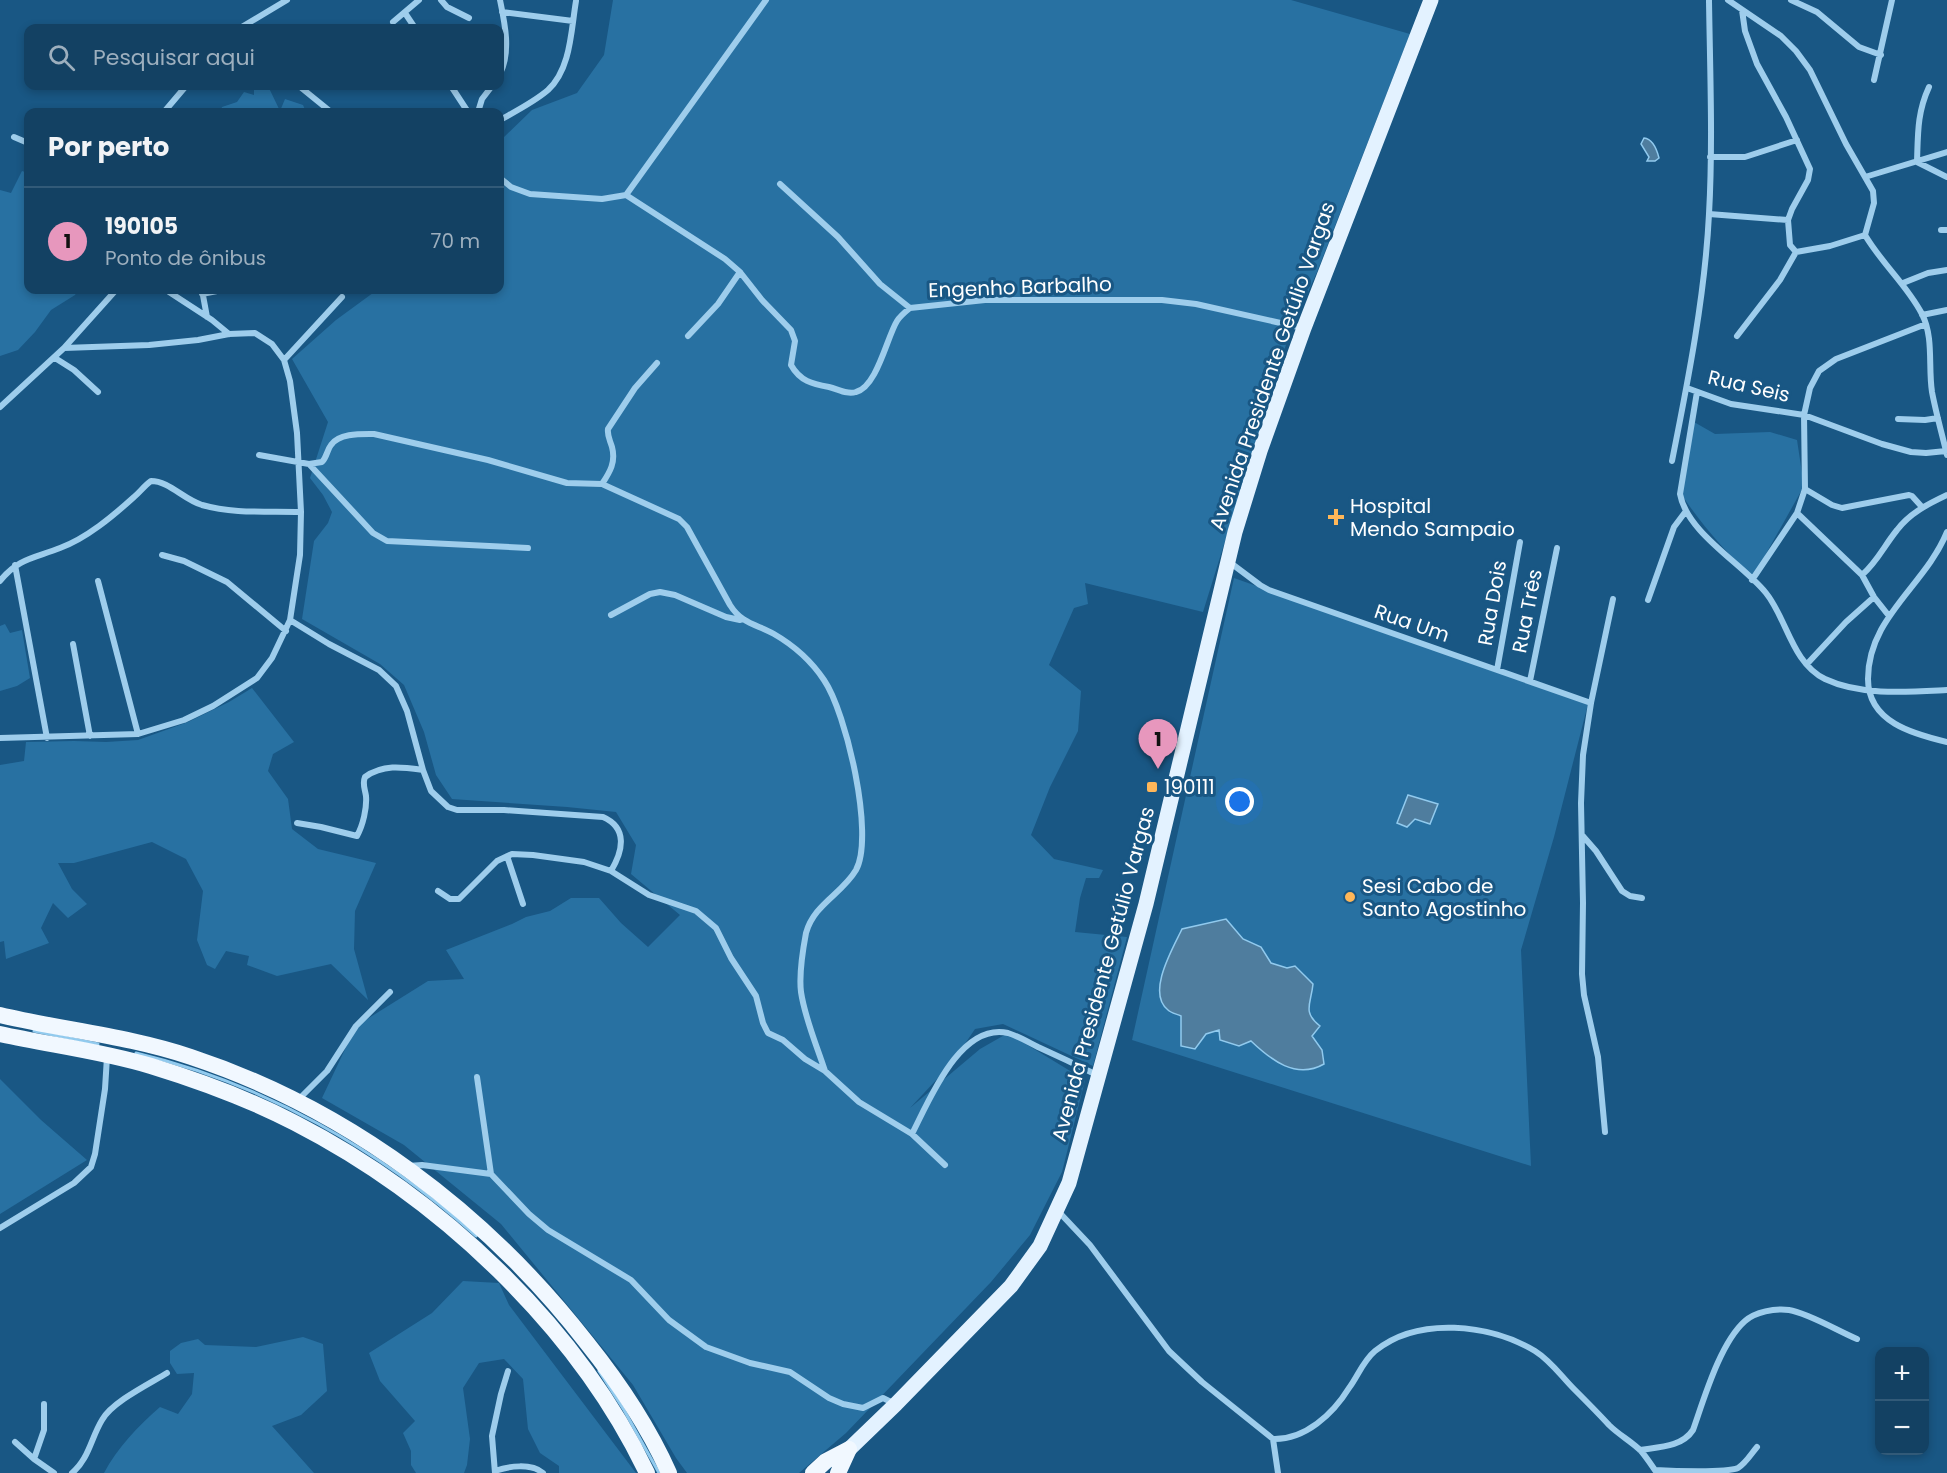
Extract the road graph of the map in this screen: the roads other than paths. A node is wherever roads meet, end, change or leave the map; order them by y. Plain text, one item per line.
1 (287, 0) edge
2 (419, 0) edge
3 (441, 0) edge
4 (500, 0) edge
5 (766, 0) edge
6 (1431, 0) edge
7 (1709, 0) edge
8 (1728, 0) edge
9 (1791, 0) edge
10 (1892, 0) edge
11 (576, 1) edge
12 (1742, 10) junction
13 (502, 12) junction
14 (405, 13) junction
15 (469, 18) dead end
16 (573, 21) junction
17 (393, 22) dead end
18 (247, 24) edge
19 (412, 24) edge
20 (503, 24) edge
21 (504, 28) edge
22 (1881, 55) junction
23 (504, 65) edge
24 (1874, 80) dead end
25 (1929, 87) dead end
26 (183, 90) edge
27 (304, 90) edge
28 (454, 90) edge
29 (489, 90) edge
30 (167, 108) edge
31 (326, 108) edge
32 (465, 108) edge
33 (479, 108) edge
34 (504, 117) edge
35 (14, 137) dead end
36 (1797, 140) junction
37 (24, 141) edge
38 (1947, 152) edge
39 (1710, 157) junction
40 (1917, 162) junction
41 (1865, 177) junction
42 (1947, 177) edge
43 (504, 181) edge
44 (780, 184) dead end
45 (626, 195) junction
46 (1709, 214) junction
47 (1788, 220) junction
48 (1865, 235) junction
49 (1796, 252) junction
50 (1947, 270) edge
51 (740, 272) junction
52 (1903, 283) junction
53 (112, 294) edge
54 (171, 294) edge
55 (202, 294) edge
56 (342, 297) dead end
57 (910, 308) junction
58 (1947, 310) edge
59 (1922, 315) junction
60 (207, 316) junction
61 (1926, 324) junction
62 (1304, 328) junction
63 (229, 334) junction
64 (688, 336) dead end
65 (1737, 336) dead end
66 (64, 348) junction
67 (55, 358) junction
68 (284, 360) junction
69 (657, 363) dead end
70 (1687, 388) junction
71 (98, 392) dead end
72 (1698, 392) junction
73 (0, 406) edge
74 (1804, 415) junction
75 (1938, 418) junction
76 (1898, 419) dead end
77 (1946, 453) edge
78 (259, 455) dead end
79 (299, 461) junction
80 (1672, 461) dead end
81 (309, 464) junction
82 (602, 484) junction
83 (1805, 489) junction
84 (1947, 495) edge
85 (1922, 507) junction
86 (1686, 511) junction
87 (301, 512) junction
88 (1797, 513) junction
89 (1947, 532) edge
90 (1520, 542) dead end
91 (528, 548) dead end
92 (1557, 548) dead end
93 (162, 555) dead end
94 (1228, 561) junction
95 (15, 565) junction
96 (1862, 575) junction
97 (1752, 580) junction
98 (0, 581) edge
99 (98, 581) dead end
100 (1874, 597) junction
101 (1613, 599) dead end
102 (1648, 600) dead end
103 (611, 615) dead end
104 (1889, 616) junction
105 (290, 620) junction
106 (743, 620) junction
107 (286, 631) junction
108 (73, 644) dead end
109 (1808, 664) junction
110 (1497, 670) junction
111 (1530, 681) junction
112 (1868, 690) junction
113 (1947, 690) edge
114 (1591, 704) junction
115 (138, 735) junction
116 (90, 736) junction
117 (0, 738) edge
118 (47, 738) junction
119 (1947, 742) edge
120 (423, 770) junction
121 (297, 824) dead end
122 (1581, 835) junction
123 (507, 856) junction
124 (611, 871) junction
125 (438, 891) dead end
126 (1642, 898) dead end
127 (523, 904) dead end
128 (390, 992) dead end
129 (0, 1015) edge
130 (0, 1034) edge
131 (107, 1055) junction
132 (825, 1071) junction
133 (1100, 1076) junction
134 (477, 1077) dead end
135 (297, 1101) junction
136 (1605, 1132) dead end
137 (912, 1134) junction
138 (945, 1165) dead end
139 (405, 1167) junction
140 (491, 1174) junction
141 (1058, 1211) junction
142 (0, 1228) edge
143 (1857, 1339) dead end
144 (508, 1371) dead end
145 (167, 1373) dead end
146 (44, 1404) dead end
147 (896, 1404) junction
148 (1273, 1439) junction
149 (15, 1442) dead end
150 (1757, 1447) dead end
151 (849, 1449) junction
152 (1640, 1450) junction
153 (661, 1455) junction
154 (34, 1459) junction
155 (1656, 1471) edge
156 (495, 1472) edge
157 (54, 1473) edge
158 (72, 1473) edge
159 (543, 1473) edge
160 (646, 1473) edge
161 (669, 1473) edge
162 (678, 1473) edge
163 (813, 1473) edge
164 (825, 1473) edge
165 (838, 1473) edge
166 (1278, 1473) edge

1 - 18 street
2 - 14 street
3 - 15 street
4 - 13 street
5 - 45 street
6 - 62 main road, Avenida Presidente Getúlio Vargas
7 - 39 street
8 - 12 street
9 - 22 street
10 - 22 street
11 - 16 street
12 - 36 street
12 - 41 street
13 - 16 street
13 - 20 street
14 - 17 street
14 - 19 street
16 - 34 street
21 - 23 street
22 - 24 street
25 - 40 street
26 - 30 street
27 - 31 street
28 - 32 street
29 - 33 street
35 - 37 street
36 - 39 street
36 - 47 street
38 - 40 street
39 - 46 street
40 - 41 street
40 - 42 street
41 - 48 street
43 - 45 street
44 - 57 street
45 - 51 street, Engenho Barbalho
46 - 47 street
46 - 70 street
47 - 49 street
48 - 49 street
48 - 52 street
49 - 65 street
50 - 52 street
51 - 57 street, Engenho Barbalho
51 - 64 street
52 - 59 street
53 - 66 street
54 - 60 street
55 - 60 street
56 - 68 street
57 - 62 street, Engenho Barbalho
58 - 59 street
59 - 61 street
60 - 63 street
61 - 74 street
61 - 75 street
62 - 94 main road, Avenida Presidente Getúlio Vargas
63 - 66 street
63 - 68 street
66 - 67 street
67 - 71 street
67 - 73 street
68 - 79 street
69 - 82 street
70 - 72 street, Rua Seis
70 - 80 street
72 - 74 street, Rua Seis
72 - 86 street
74 - 77 street, Rua Seis
74 - 83 street
75 - 76 street
75 - 77 street
78 - 79 street
79 - 81 street
79 - 87 street
81 - 82 street
81 - 91 street
82 - 106 street
83 - 85 street
83 - 88 street
84 - 85 street
85 - 96 street
86 - 97 street
86 - 102 street
87 - 95 street
87 - 105 street
88 - 96 street
88 - 97 street
89 - 104 street
90 - 110 street, Rua Dois
92 - 111 street, Rua Três
93 - 107 street
94 - 110 street, Rua Um
94 - 133 main road, Avenida Presidente Getúlio Vargas
95 - 98 street
95 - 118 street
96 - 100 street
97 - 109 street
99 - 115 street
100 - 104 street
100 - 109 street
101 - 114 street
103 - 106 street
104 - 112 street
105 - 107 street
105 - 120 street
106 - 132 street
107 - 115 street
108 - 116 street
109 - 112 street
110 - 111 street, Rua Um
111 - 114 street, Rua Um
112 - 113 street
112 - 119 street
114 - 122 street
115 - 116 street
116 - 118 street
117 - 118 street
120 - 121 street
120 - 124 street
122 - 126 street
122 - 136 street
123 - 124 street
123 - 125 street
123 - 127 street
124 - 132 street
128 - 135 street
129 - 135 highway
130 - 131 highway
131 - 142 street
131 - 160 highway
132 - 137 street
133 - 137 street
133 - 141 main road, Avenida Presidente Getúlio Vargas
134 - 140 street
135 - 139 highway
137 - 138 street
139 - 140 street
139 - 153 highway
140 - 147 street
141 - 147 main road, Avenida Presidente Getúlio Vargas
141 - 148 street
143 - 152 street
144 - 156 street
145 - 158 street
146 - 154 street
147 - 151 main road, Avenida Presidente Getúlio Vargas
148 - 152 street
148 - 166 street
149 - 154 street
150 - 155 street
151 - 163 highway
151 - 164 main road, Avenida Presidente Getúlio Vargas
151 - 165 highway
152 - 155 street
153 - 161 highway
153 - 162 highway
154 - 157 street
156 - 159 street

